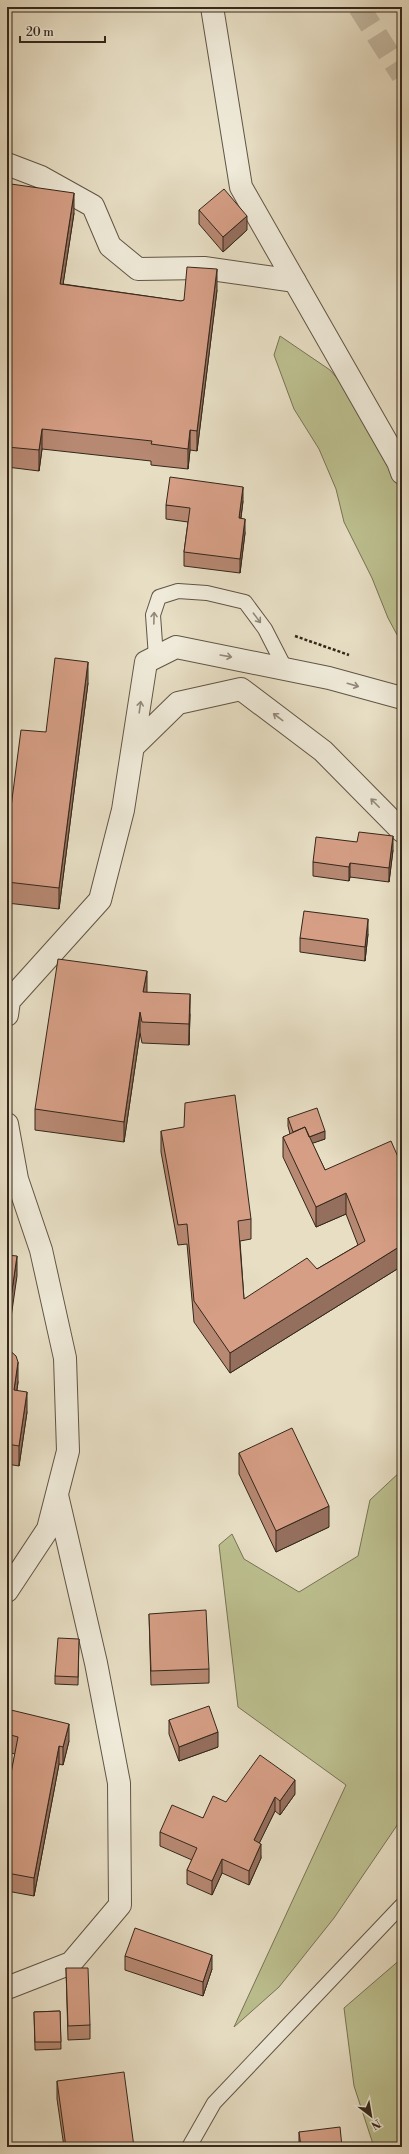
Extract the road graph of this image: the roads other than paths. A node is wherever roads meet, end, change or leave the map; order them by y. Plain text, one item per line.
1 (212, 7) edge
2 (7, 164) edge
3 (295, 281) junction
4 (402, 473) edge
5 (156, 657) junction
6 (285, 668) junction
7 (397, 694) edge
8 (134, 746) junction
9 (402, 831) edge
10 (8, 1005) edge
11 (7, 1124) edge
12 (57, 1495) junction
13 (7, 1591) edge
14 (402, 1905) edge
15 (7, 1988) edge
16 (188, 2147) edge

1 - 3 street
2 - 3 street
3 - 4 street
5 -> 6 street
5 -> 6 lane
8 -> 5 street
6 -> 7 street
9 -> 8 street
8 - 10 street
11 - 12 street
12 - 13 street
12 - 15 street
14 - 16 lane

